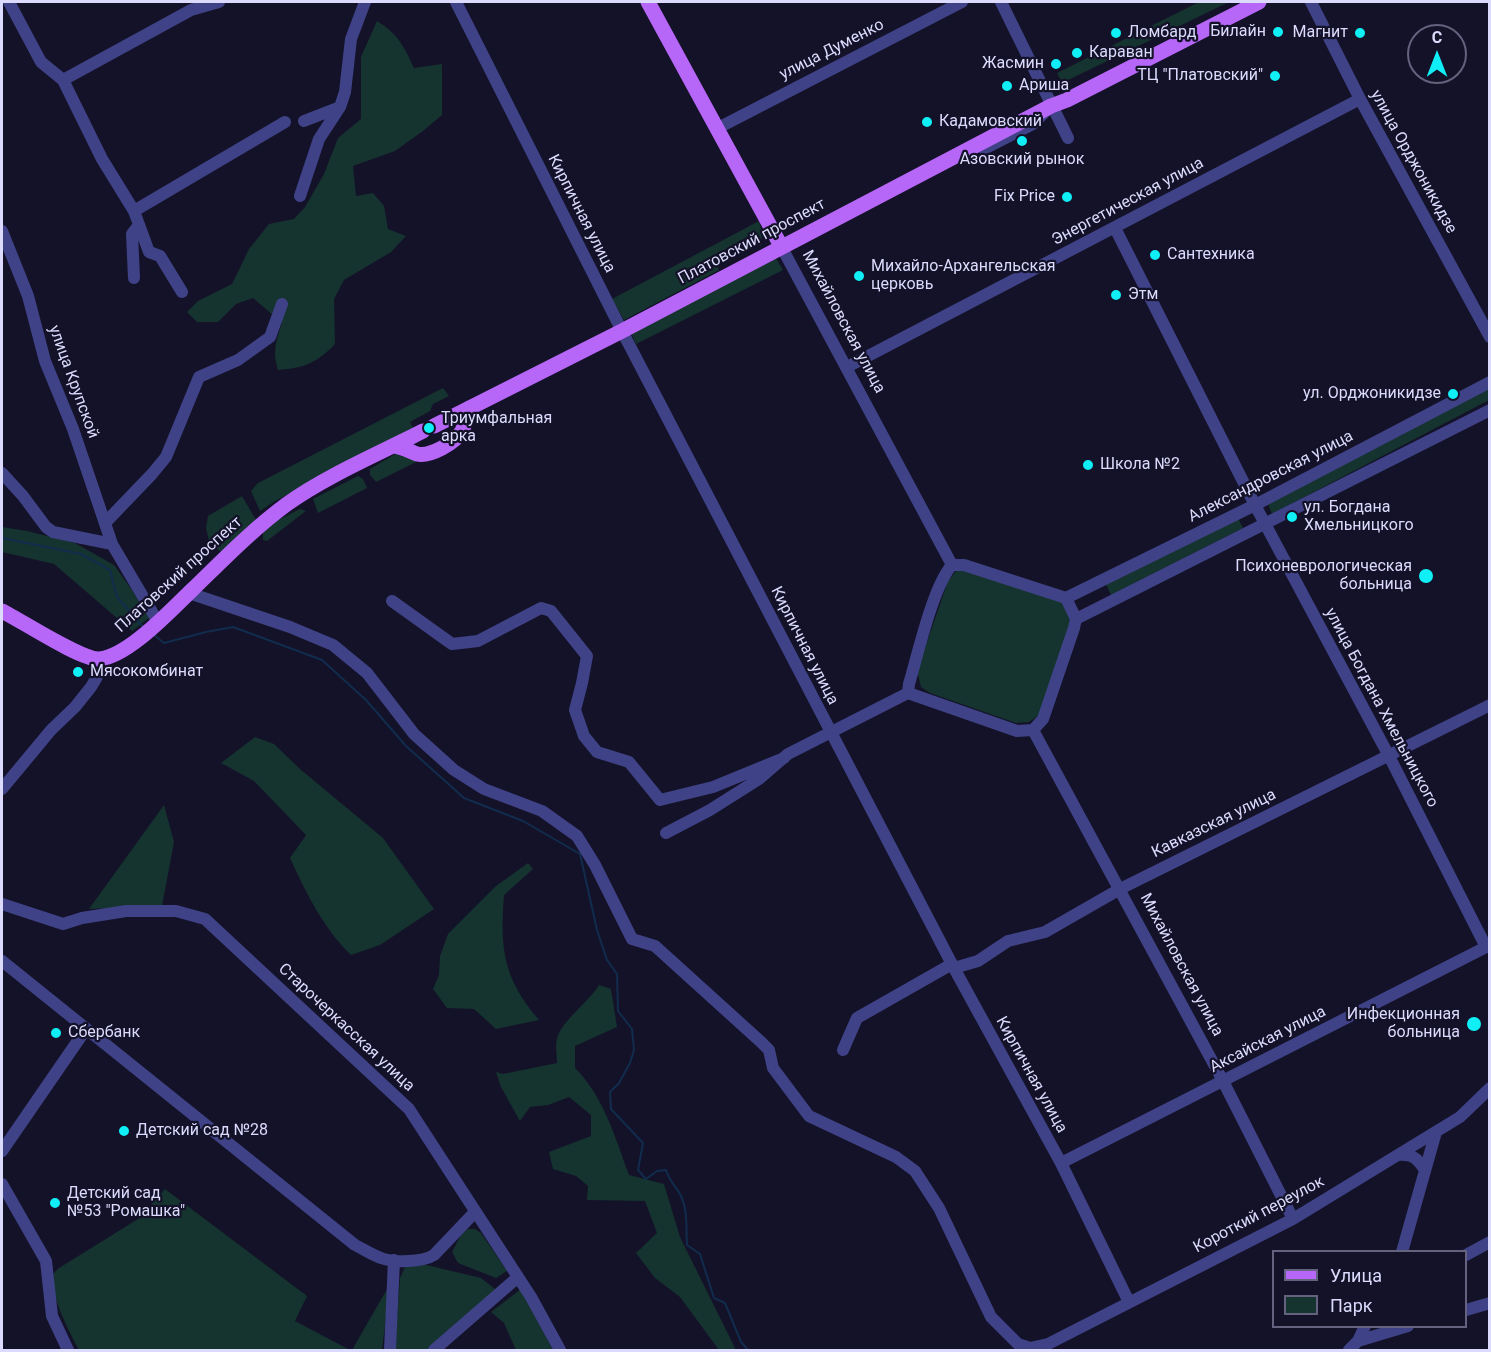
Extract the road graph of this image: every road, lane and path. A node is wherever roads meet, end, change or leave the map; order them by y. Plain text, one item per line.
1 (9, 2) edge
2 (219, 2) edge
3 (365, 2) edge
4 (456, 2) edge
5 (648, 2) edge
6 (962, 2) edge
7 (1001, 2) edge
8 (1244, 2) edge
9 (1260, 2) edge
10 (1311, 2) edge
11 (63, 80) junction
12 (1360, 99) junction
13 (1051, 106) junction
14 (340, 107) junction
15 (285, 122) dead end
16 (304, 122) dead end
17 (718, 128) junction
18 (1068, 138) dead end
19 (300, 196) dead end
20 (134, 211) junction
21 (139, 225) junction
22 (1115, 228) junction
23 (2, 231) edge
24 (781, 246) junction
25 (134, 278) dead end
26 (182, 292) dead end
27 (282, 304) dead end
28 (622, 331) junction
29 (1490, 337) edge
30 (847, 367) junction
31 (1490, 382) edge
32 (469, 408) junction
33 (1490, 410) edge
34 (394, 446) junction
35 (2, 473) edge
36 (1255, 505) junction
37 (105, 523) junction
38 (1265, 525) junction
39 (112, 544) junction
40 (952, 565) junction
41 (189, 593) junction
42 (1066, 598) junction
43 (392, 601) dead end
44 (2, 611) edge
45 (1077, 619) junction
46 (158, 622) junction
47 (97, 659) junction
48 (908, 693) junction
49 (1490, 705) edge
50 (1033, 730) junction
51 (831, 734) junction
52 (1389, 756) junction
53 (784, 758) junction
54 (2, 789) edge
55 (666, 833) dead end
56 (1120, 889) junction
57 (2, 904) edge
58 (1488, 946) edge
59 (2, 961) edge
60 (953, 966) junction
61 (86, 1029) junction
62 (843, 1050) dead end
63 (1223, 1081) junction
64 (1490, 1088) edge
65 (1436, 1132) junction
66 (2, 1151) edge
67 (1397, 1155) junction
68 (1061, 1163) junction
69 (1425, 1170) junction
70 (2, 1184) edge
71 (475, 1212) junction
72 (1293, 1219) junction
73 (1490, 1242) edge
74 (1402, 1250) edge
75 (1467, 1254) edge
76 (394, 1260) junction
77 (518, 1277) junction
78 (1129, 1302) junction
79 (1490, 1303) edge
80 (1467, 1310) edge
81 (1364, 1328) edge
82 (1402, 1328) edge
83 (1353, 1346) edge
84 (1050, 1347) edge
85 (69, 1350) edge
86 (390, 1350) edge
87 (434, 1350) edge
88 (560, 1350) edge

1 - 11 street
2 - 11 street
3 - 14 street
4 - 28 street, Кирпичная улица
5 - 17 main road, Михайловская улица
6 - 17 street, улица Думенко
7 - 13 street
8 - 13 main road, Платовский проспект
9 - 13 main road, Платовский проспект
10 - 12 street, улица Орджоникидзе
11 - 20 street
12 - 22 street, Энергетическая улица
12 - 29 street, улица Орджоникидзе
13 - 18 street
13 - 24 main road, Платовский проспект
14 - 16 street
14 - 19 street
15 - 20 street
17 - 24 main road, Михайловская улица
20 - 21 street
21 - 25 street
21 - 26 street
22 - 30 street, Энергетическая улица
22 - 36 street, улица Богдана Хмельницкого
23 - 37 street, улица Крупской
24 - 28 main road, Платовский проспект
24 - 30 street, Михайловская улица
27 - 37 street
28 - 32 main road, Платовский проспект
28 - 51 street, Кирпичная улица
30 - 40 street, Михайловская улица
31 - 36 street, Александровская улица
32 - 34 main road, Платовский проспект
32 - 34 main road
33 - 38 street
34 - 41 main road, Платовский проспект
35 - 39 street
36 - 38 street, улица Богдана Хмельницкого
36 - 42 street, Александровская улица
37 - 39 street, улица Крупской
38 - 45 street
38 - 52 street, улица Богдана Хмельницкого
39 - 46 street, улица Крупской
40 - 42 street
40 - 48 street
41 - 46 main road, Платовский проспект
41 - 84 street, Короткий переулок
42 - 45 street
43 - 53 street
44 - 47 main road
45 - 50 street
46 - 47 main road, Платовский проспект
47 - 54 street
48 - 50 street
48 - 51 street
49 - 52 street, Кавказская улица
50 - 56 street, Михайловская улица
51 - 53 street
51 - 60 street, Кирпичная улица
52 - 56 street, Кавказская улица
52 - 58 street, улица Богдана Хмельницкого
53 - 55 street
56 - 60 street, Кавказская улица
56 - 63 street, Михайловская улица
57 - 71 street, Старочеркасская улица
58 - 63 street, Аксайская улица
59 - 61 street
60 - 62 street, Кавказская улица
60 - 68 street, Кирпичная улица
61 - 66 street
61 - 76 street
63 - 68 street, Аксайская улица
63 - 72 street, Михайловская улица
64 - 65 street, Короткий переулок
65 - 67 street, Короткий переулок
65 - 69 street
67 - 69 street
67 - 72 street, Короткий переулок
68 - 78 street, Кирпичная улица
69 - 74 street
70 - 85 street
71 - 76 street
71 - 77 street, Старочеркасская улица
72 - 78 street, Короткий переулок
73 - 75 street
76 - 86 street
77 - 87 street
77 - 88 street, Старочеркасская улица
78 - 84 street, Короткий переулок
79 - 80 street
81 - 83 street
82 - 83 street

